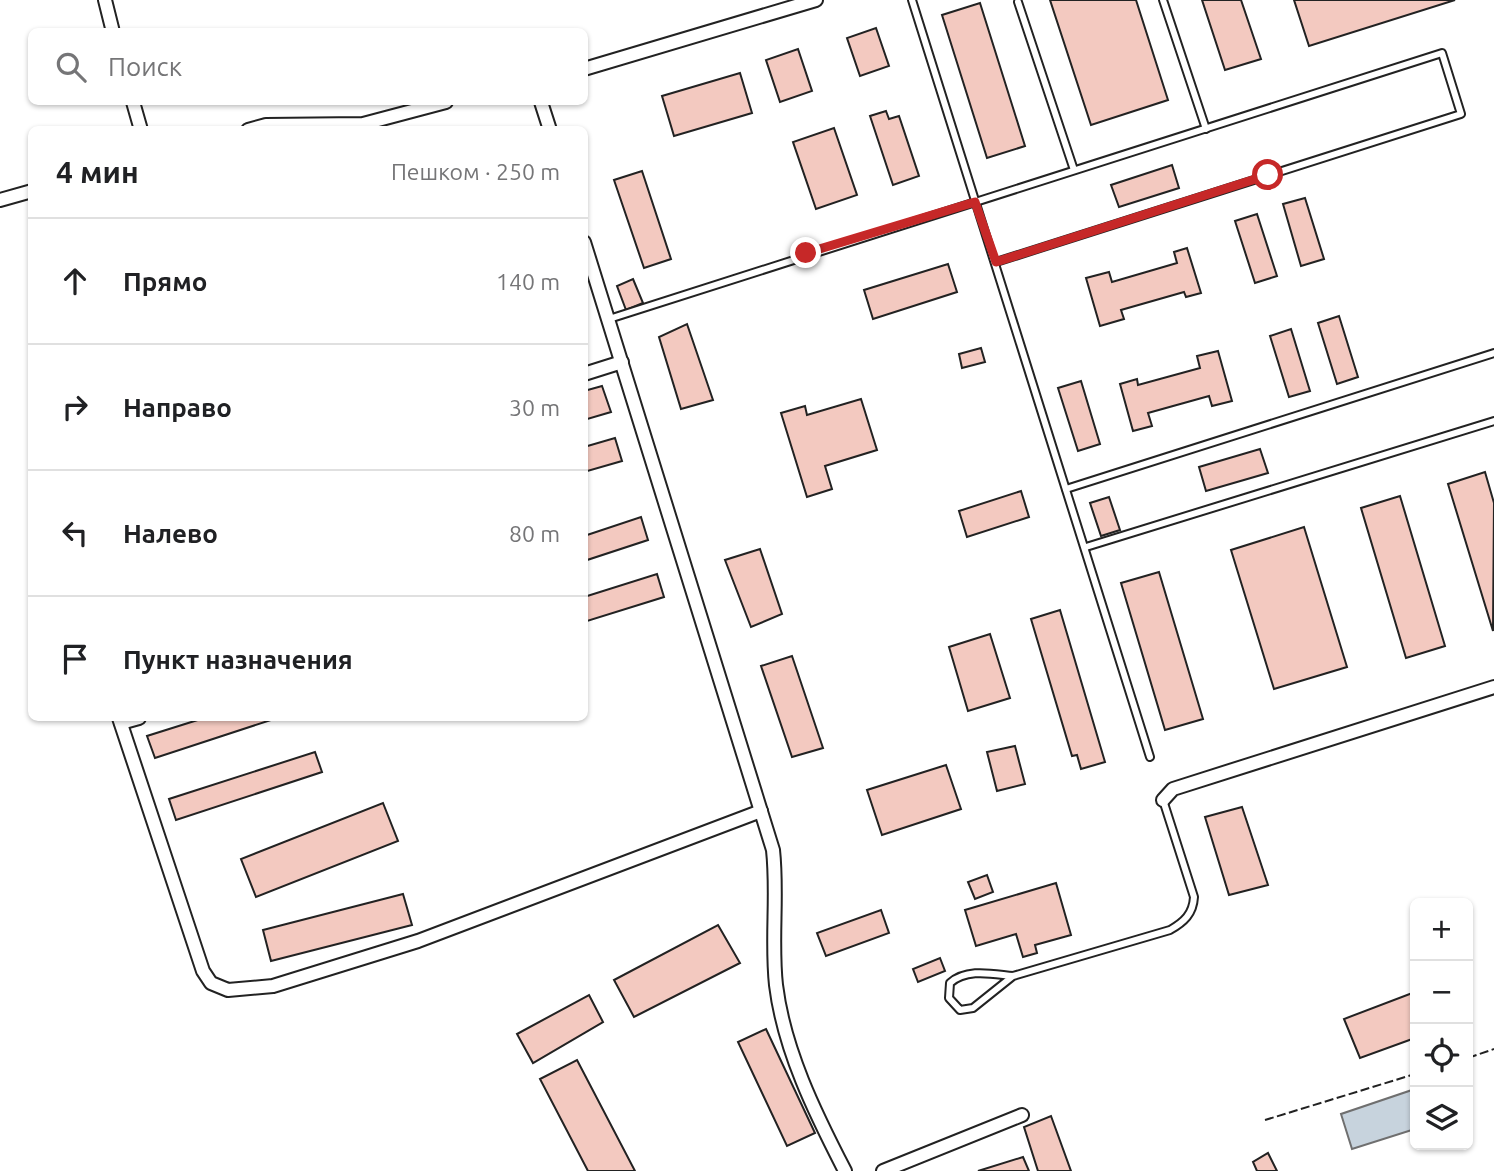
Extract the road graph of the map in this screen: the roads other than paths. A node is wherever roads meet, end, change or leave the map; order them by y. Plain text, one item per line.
1 (105, 0) edge
2 (816, 0) edge
3 (912, 0) edge
4 (1163, 0) edge
5 (1018, 2) dead end
6 (112, 28) edge
7 (588, 68) edge
8 (134, 105) edge
9 (435, 105) edge
10 (542, 105) edge
11 (140, 126) edge
12 (262, 126) edge
13 (549, 126) edge
14 (1206, 129) junction
15 (1074, 170) junction
16 (28, 192) edge
17 (0, 200) edge
18 (975, 202) junction
19 (996, 262) junction
20 (589, 274) edge
21 (609, 319) junction
22 (1494, 353) edge
23 (622, 362) junction
24 (588, 373) edge
25 (1494, 421) edge
26 (1066, 489) junction
27 (1086, 547) junction
28 (1494, 687) edge
29 (120, 721) edge
30 (1150, 757) dead end
31 (1163, 800) joint
32 (761, 811) junction
33 (1013, 976) junction
34 (1022, 1115) dead end
35 (845, 1171) edge
36 (883, 1171) edge

1 - 6 street
2 - 7 street
3 - 18 lane
4 - 14 lane
5 - 15 lane
8 - 11 street
9 - 12 street
10 - 13 street
14 - 15 lane
14 - 19 lane
15 - 18 lane
16 - 17 street
18 - 19 lane
18 - 21 lane
19 - 26 lane
20 - 21 street
21 - 23 street
22 - 26 lane
23 - 24 street
23 - 32 street
25 - 27 lane
26 - 27 lane
27 - 30 lane
28 - 31 street
29 - 32 street
31 - 33 lane
32 - 35 street
33 - 33 lane
34 - 36 street

